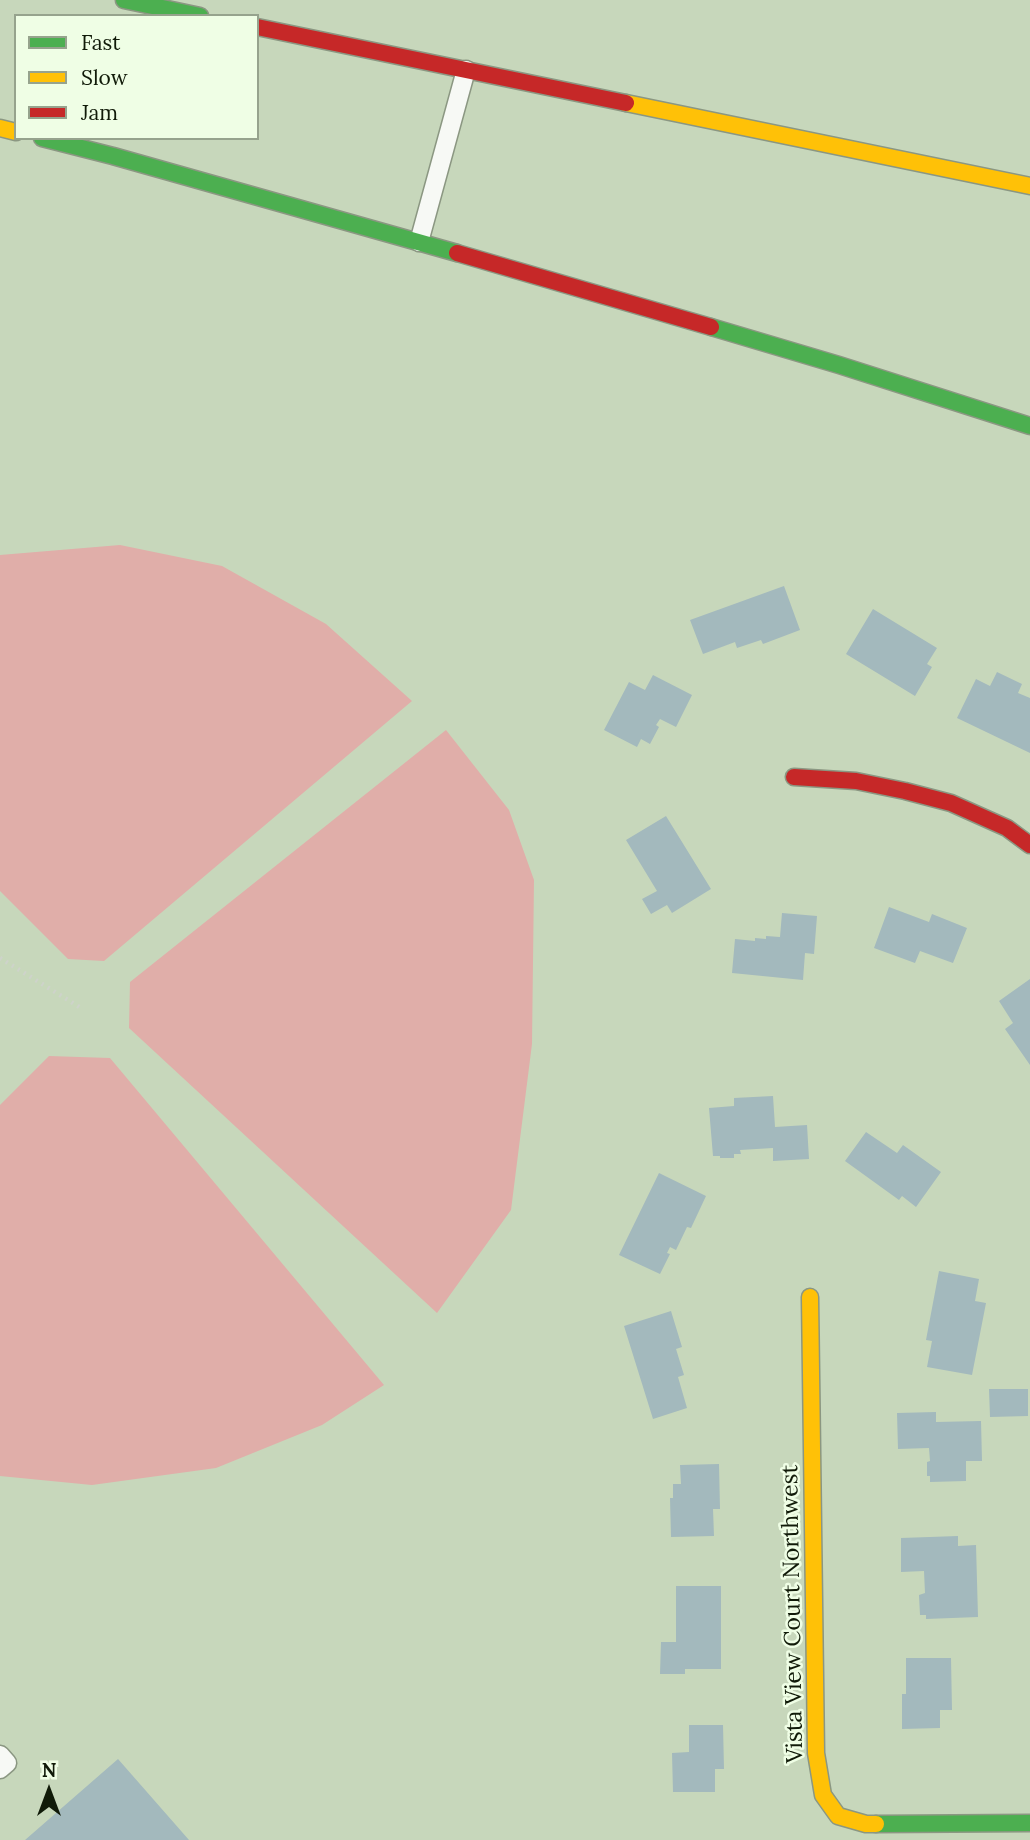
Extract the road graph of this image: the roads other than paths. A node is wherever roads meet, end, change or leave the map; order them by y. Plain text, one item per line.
1 (124, 0) edge
2 (190, 14) edge
3 (259, 27) edge
4 (466, 70) junction
5 (50, 140) edge
6 (1030, 186) edge
7 (419, 242) junction
8 (1030, 426) edge
9 (794, 777) dead end
10 (1030, 845) edge
11 (810, 1297) dead end
12 (0, 1755) edge
13 (0, 1769) edge
14 (1030, 1824) edge

1 - 2 main road
3 - 4 main road
4 - 6 main road
4 - 7 lane
5 - 7 main road
7 - 8 main road
9 - 10 main road
11 - 14 main road, Vista View Court Northwest
12 - 13 lane

